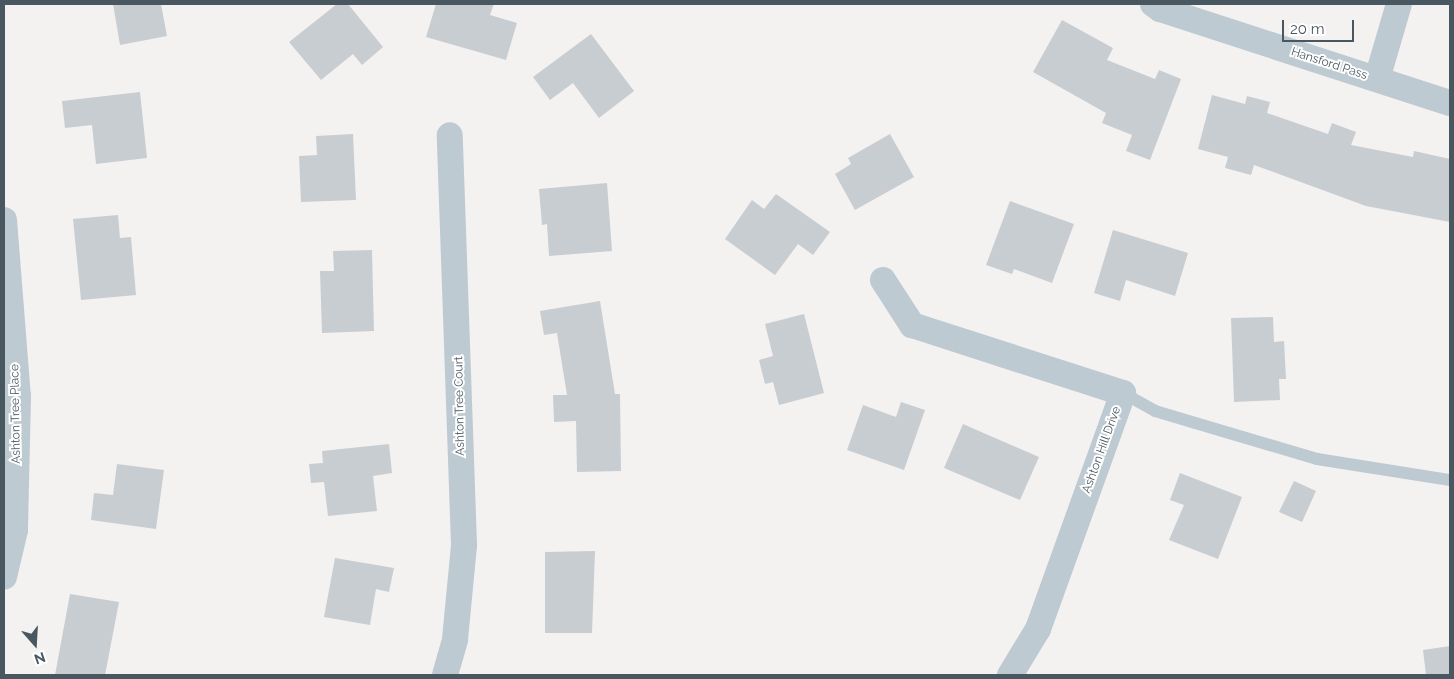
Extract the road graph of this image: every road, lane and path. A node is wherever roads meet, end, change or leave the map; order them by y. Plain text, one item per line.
1 (1153, 4) edge
2 (1399, 4) edge
3 (1376, 79) junction
4 (1450, 103) edge
5 (450, 135) dead end
6 (4, 220) edge
7 (883, 280) dead end
8 (1122, 393) junction
9 (1450, 480) edge
10 (4, 577) edge
11 (445, 675) edge
12 (1010, 675) edge

1 - 3 street, Hansford Pass
2 - 3 street
3 - 4 street, Hansford Pass
5 - 11 street, Ashton Tree Court
6 - 10 street, Ashton Tree Place
7 - 8 street, Ashton Hill Drive
8 - 9 lane
8 - 12 street, Ashton Hill Drive

